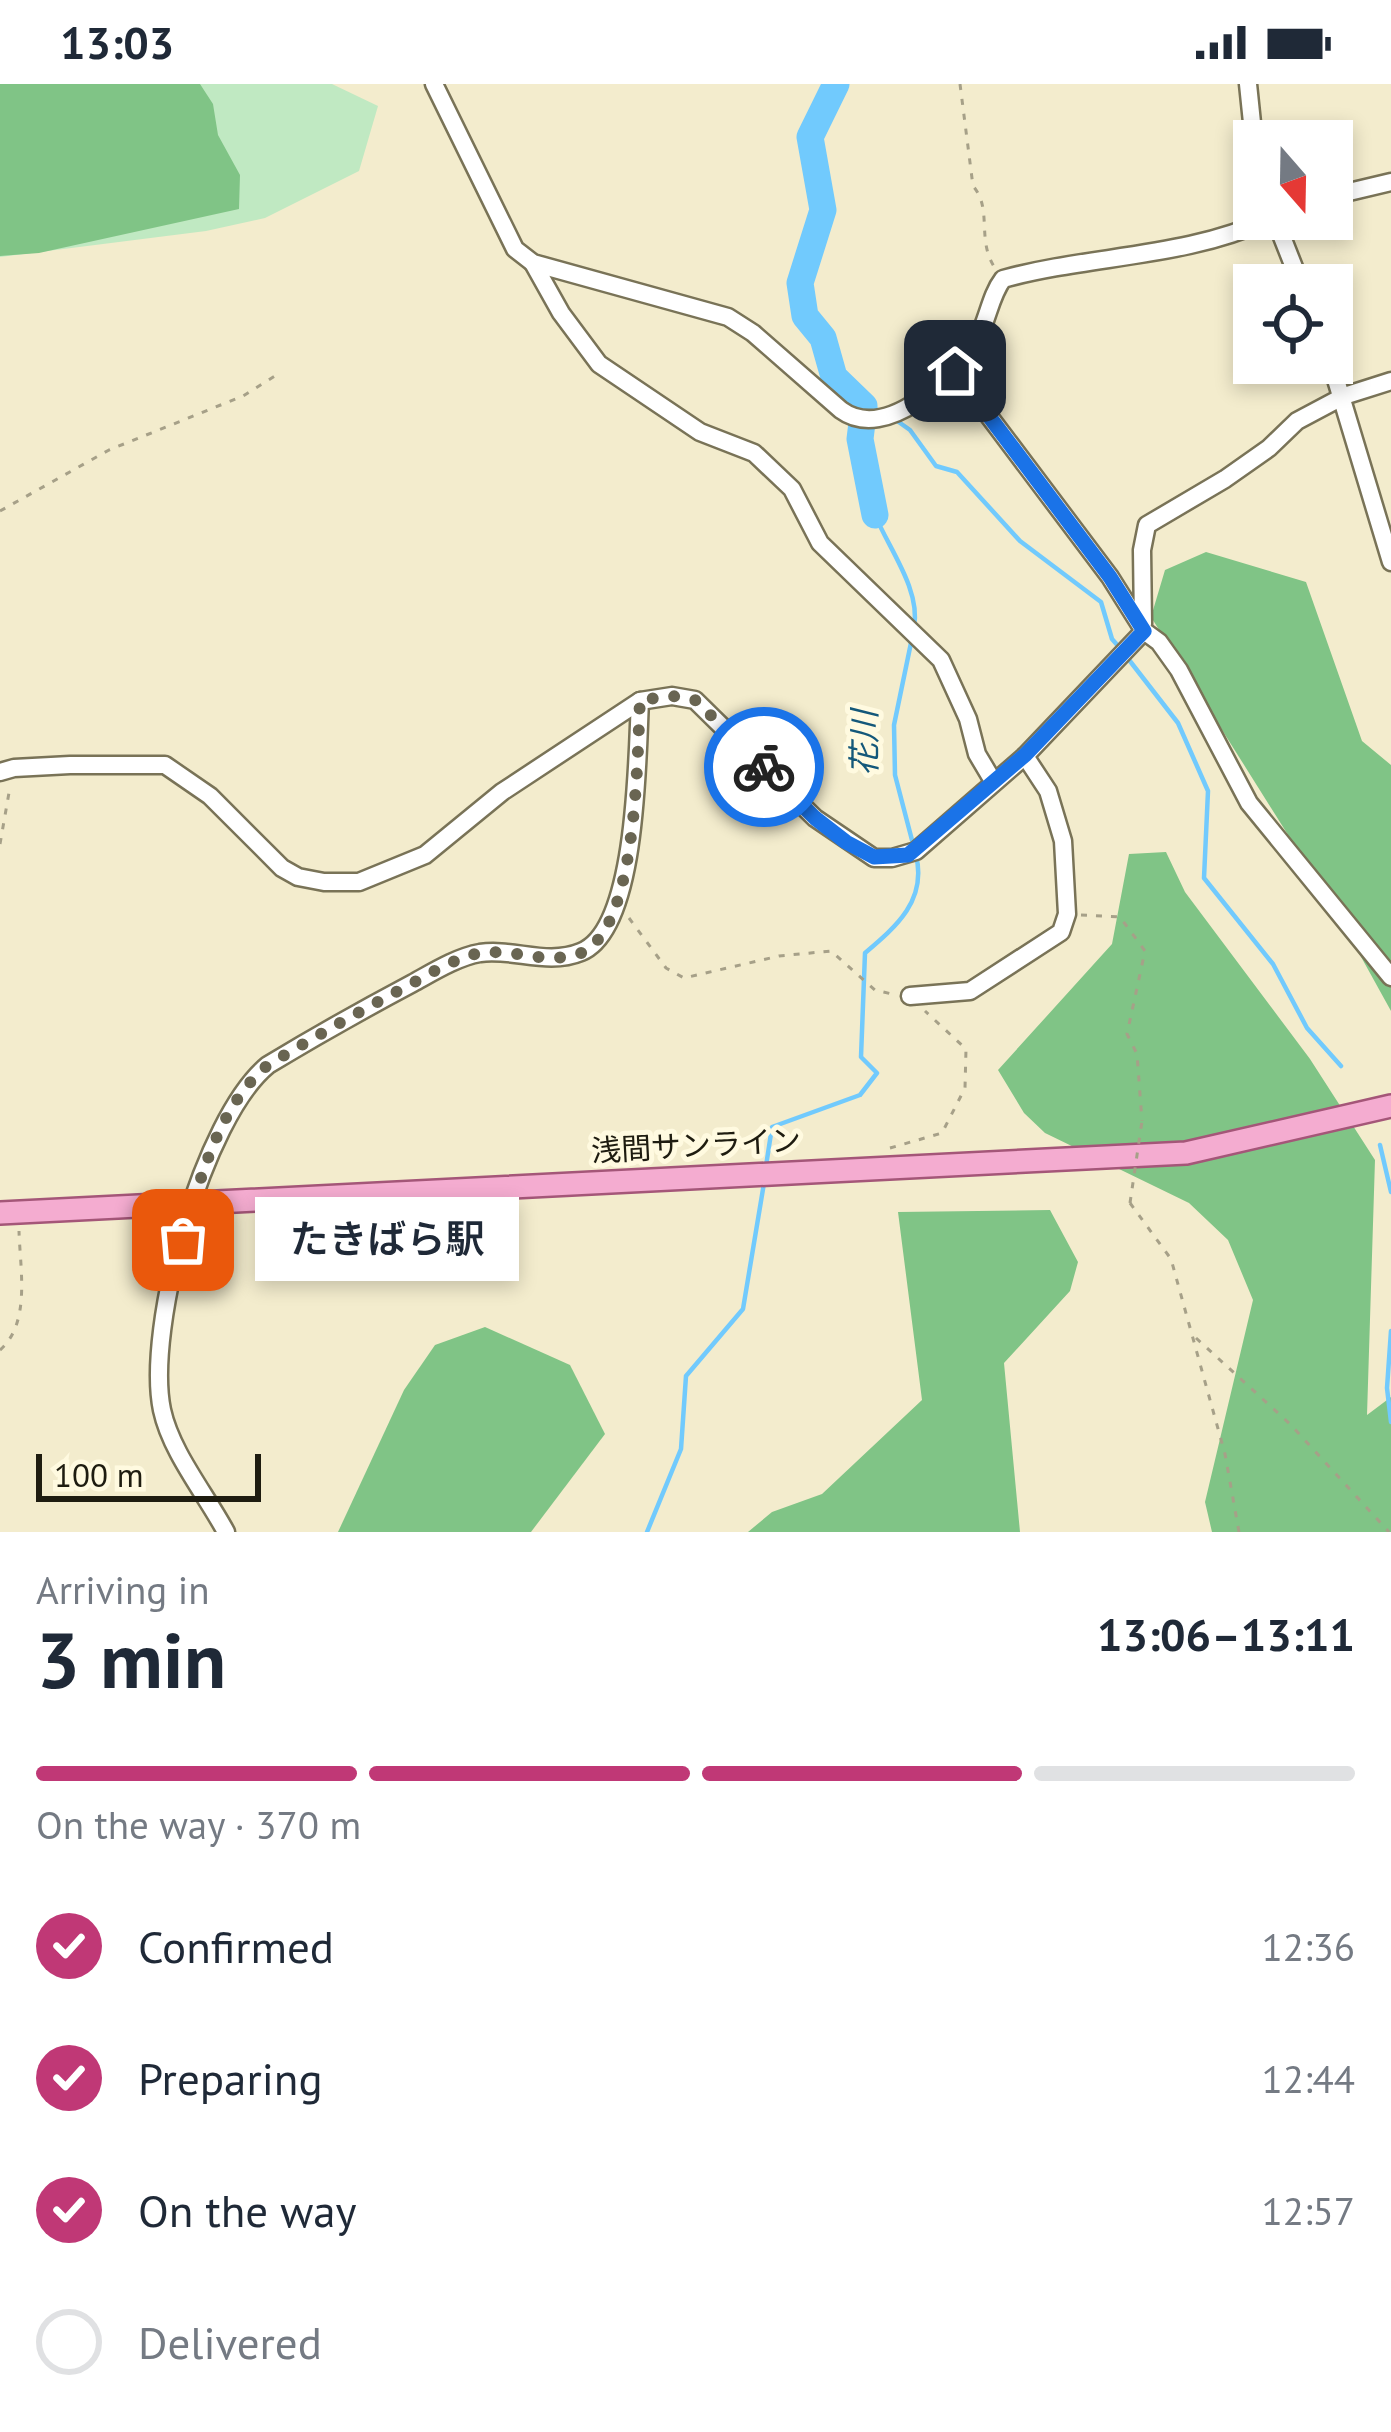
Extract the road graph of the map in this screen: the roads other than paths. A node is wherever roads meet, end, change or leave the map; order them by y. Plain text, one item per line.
1 (434, 84) edge
2 (1248, 84) edge
3 (1252, 120) edge
4 (1391, 182) edge
5 (1353, 191) edge
6 (1233, 233) edge
7 (532, 263) junction
8 (955, 371) junction
9 (1391, 381) edge
10 (1340, 384) edge
11 (1344, 395) junction
12 (1391, 562) edge
13 (1144, 631) junction
14 (640, 700) junction
15 (1025, 755) junction
16 (7, 770) edge
17 (993, 781) junction
18 (1391, 977) edge
19 (910, 996) road end
20 (1391, 1106) edge
21 (192, 1206) junction
22 (9, 1212) edge
23 (226, 1532) edge

1 - 7 street
2 - 3 street
4 - 5 street
6 - 8 street
7 - 8 street
7 - 17 street
8 - 13 street
9 - 11 street
10 - 11 street
11 - 12 street
11 - 13 street
13 - 15 street
13 - 18 street
14 - 16 street
14 - 17 street
14 - 21 street
15 - 17 street
15 - 19 street
20 - 21 main road, 浅間サンライン
21 - 22 main road, 浅間サンライン
21 - 23 street

